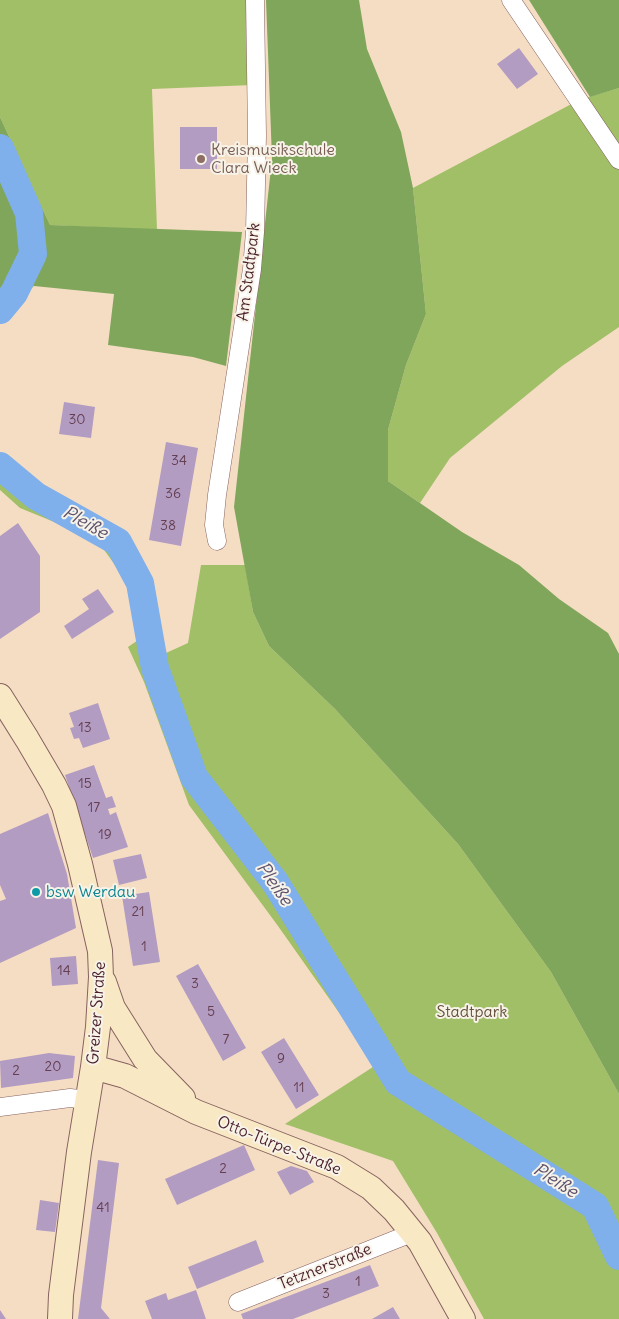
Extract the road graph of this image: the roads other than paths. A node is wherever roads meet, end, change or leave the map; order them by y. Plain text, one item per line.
1 (256, 0) edge
2 (511, 0) edge
3 (619, 160) edge
4 (217, 541) dead end
5 (0, 696) edge
6 (102, 977) junction
7 (93, 1067) junction
8 (88, 1100) junction
9 (0, 1107) edge
10 (196, 1112) junction
11 (412, 1233) junction
12 (238, 1302) dead end
13 (60, 1319) edge
14 (463, 1319) edge

1 - 4 street, Am Stadtpark
2 - 3 street
5 - 6 main road, Greizer Straße
6 - 7 main road, Greizer Straße
6 - 10 main road
7 - 8 main road, Greizer Straße
7 - 10 main road, Otto-Türpe-Straße
8 - 9 street
8 - 13 main road, Greizer Straße
10 - 11 main road, Otto-Türpe-Straße
11 - 12 street, Tetznerstraße
11 - 14 main road, Otto-Türpe-Straße

